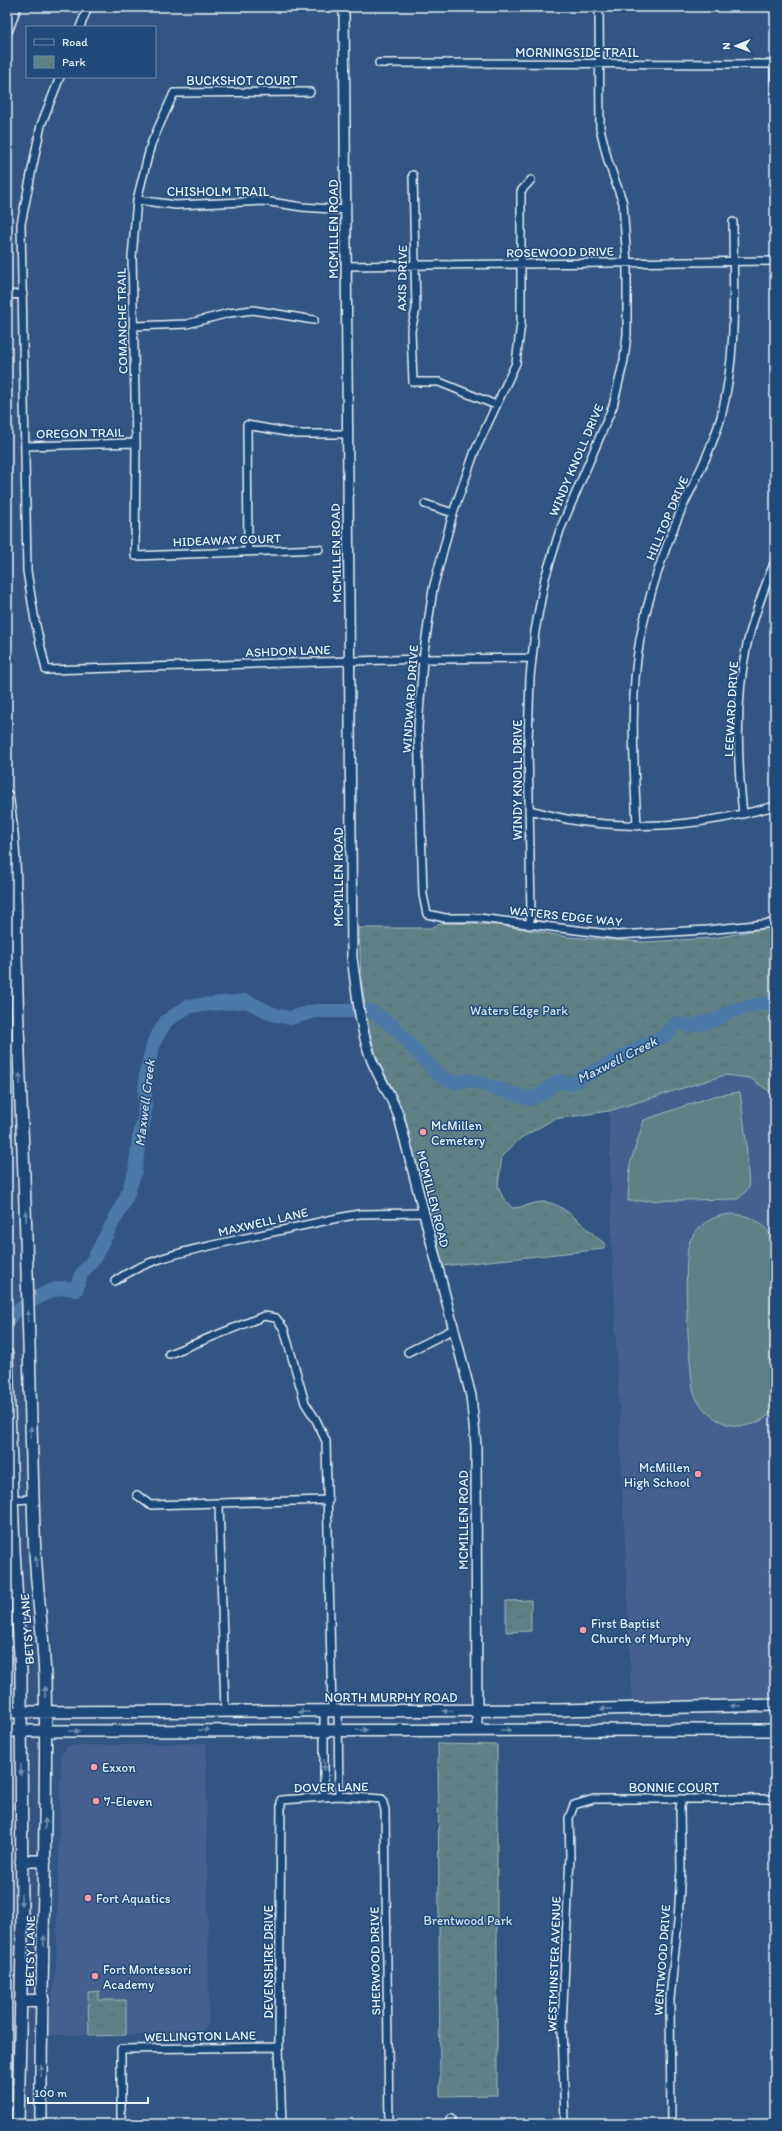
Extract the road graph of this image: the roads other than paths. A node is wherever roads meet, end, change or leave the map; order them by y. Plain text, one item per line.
1 (15, 7) edge
2 (88, 7) edge
3 (344, 7) edge
4 (599, 7) edge
5 (80, 26) edge
6 (7, 28) edge
7 (379, 62) dead end
8 (600, 64) junction
9 (774, 64) edge
10 (60, 78) edge
11 (774, 90) dead end
12 (310, 92) dead end
13 (174, 93) joint
14 (413, 174) dead end
15 (531, 180) dead end
16 (137, 200) junction
17 (346, 210) junction
18 (732, 222) dead end
19 (775, 261) edge
20 (733, 262) junction
21 (627, 263) junction
22 (522, 264) junction
23 (346, 266) junction
24 (416, 266) junction
25 (22, 294) junction
26 (7, 295) edge
27 (314, 320) dead end
28 (134, 326) junction
29 (496, 405) junction
30 (347, 434) junction
31 (136, 443) junction
32 (25, 446) junction
33 (425, 504) dead end
34 (454, 513) junction
35 (319, 549) dead end
36 (248, 551) junction
37 (135, 556) joint
38 (775, 561) edge
39 (532, 658) junction
40 (424, 659) junction
41 (350, 661) junction
42 (7, 796) edge
43 (775, 806) edge
44 (529, 810) junction
45 (743, 814) junction
46 (637, 826) junction
47 (427, 914) joint
48 (775, 923) edge
49 (529, 924) junction
50 (7, 1044) edge
51 (18, 1049) junction
52 (7, 1054) edge
53 (423, 1213) junction
54 (115, 1281) dead end
55 (454, 1329) junction
56 (408, 1352) dead end
57 (7, 1354) edge
58 (169, 1354) dead end
59 (7, 1369) edge
60 (137, 1495) dead end
61 (33, 1499) junction
62 (9, 1500) edge
63 (329, 1500) junction
64 (220, 1503) junction
65 (775, 1705) edge
66 (477, 1710) junction
67 (7, 1712) edge
68 (21, 1712) junction
69 (225, 1712) junction
70 (331, 1712) junction
71 (45, 1713) junction
72 (324, 1730) junction
73 (338, 1730) junction
74 (477, 1730) junction
75 (775, 1730) edge
76 (7, 1731) edge
77 (20, 1731) junction
78 (45, 1731) junction
79 (339, 1796) junction
80 (324, 1797) junction
81 (775, 1798) edge
82 (382, 1799) joint
83 (682, 1799) junction
84 (281, 1800) joint
85 (574, 1805) joint
86 (21, 1861) junction
87 (45, 1861) junction
88 (43, 2000) junction
89 (20, 2001) junction
90 (279, 2047) junction
91 (18, 2124) edge
92 (41, 2124) edge
93 (121, 2124) edge
94 (282, 2124) edge
95 (389, 2124) edge
96 (565, 2124) edge
97 (671, 2124) edge

1 - 6 main road
2 - 5 street
3 - 17 street, MCMILLEN ROAD
4 - 8 street, WINDY KNOLL DRIVE
7 - 8 street, MORNINGSIDE TRAIL
8 - 9 street, MORNINGSIDE TRAIL
8 - 21 street, WINDY KNOLL DRIVE
9 - 11 street, MORNINGSIDE TRAIL
10 - 25 street
12 - 13 street, BUCKSHOT COURT
13 - 16 street, COMANCHE TRAIL
14 - 24 street, AXIS DRIVE
15 - 22 street, WINDWARD DRIVE
16 - 17 street, CHISHOLM TRAIL
16 - 28 street, COMANCHE TRAIL
17 - 23 street, MCMILLEN ROAD
18 - 20 street, HILLTOP DRIVE
19 - 20 street, ROSEWOOD DRIVE
20 - 21 street, ROSEWOOD DRIVE
20 - 46 street, HILLTOP DRIVE
21 - 22 street, ROSEWOOD DRIVE
21 - 39 street, WINDY KNOLL DRIVE
22 - 24 street, ROSEWOOD DRIVE
22 - 29 street, WINDWARD DRIVE
23 - 24 street, ROSEWOOD DRIVE
23 - 30 street, MCMILLEN ROAD
24 - 29 street, AXIS DRIVE
25 - 26 street
25 - 32 street
27 - 28 street
28 - 31 street, COMANCHE TRAIL
29 - 34 street, WINDWARD DRIVE
30 - 36 street
30 - 41 street, MCMILLEN ROAD
31 - 32 street, OREGON TRAIL
31 - 37 street, COMANCHE TRAIL
32 - 41 street, ASHDON LANE
33 - 34 street
34 - 40 street, WINDWARD DRIVE
35 - 36 street, HIDEAWAY COURT
36 - 37 street, HIDEAWAY COURT
38 - 45 street, LEEWARD DRIVE
39 - 40 street, ASHDON LANE
39 - 44 street, WINDY KNOLL DRIVE
40 - 41 street, ASHDON LANE
40 - 47 street, WINDWARD DRIVE
41 - 53 street, MCMILLEN ROAD
42 - 51 main road, BETSY LANE
43 - 45 street
44 - 46 street
44 - 49 street, WINDY KNOLL DRIVE
45 - 46 street
47 - 49 street, WATERS EDGE WAY
48 - 49 street, WATERS EDGE WAY
50 - 51 street
51 - 52 street
61 -> 51 main road, BETSY LANE
53 - 54 street, MAXWELL LANE
53 - 55 street, MCMILLEN ROAD
55 - 56 street
55 - 66 street, MCMILLEN ROAD
57 - 59 main road, BETSY LANE
58 - 63 street
59 - 62 main road, BETSY LANE
60 - 64 street
61 - 62 street
71 -> 61 main road, BETSY LANE
62 - 68 main road, BETSY LANE
63 - 64 street
63 - 70 street
64 - 69 street
65 -> 66 main road, NORTH MURPHY ROAD
66 -> 70 main road, NORTH MURPHY ROAD
66 - 74 street, MCMILLEN ROAD
67 - 68 main road, NORTH MURPHY ROAD
68 - 71 main road, NORTH MURPHY ROAD
68 - 77 main road, BETSY LANE
70 -> 69 main road, NORTH MURPHY ROAD
69 - 71 main road, NORTH MURPHY ROAD
70 - 72 street
70 - 73 street
71 - 78 main road, BETSY LANE
72 - 73 main road
78 -> 72 main road
72 -> 80 street
73 -> 74 main road
73 - 79 street
74 -> 75 main road
76 - 77 main road
77 - 78 main road
77 -> 86 main road, BETSY LANE
87 -> 78 main road, BETSY LANE
79 - 80 street, DOVER LANE
79 - 82 street, DOVER LANE
80 - 84 street, DOVER LANE
81 - 83 street, BONNIE COURT
82 - 95 street, SHERWOOD DRIVE
83 - 85 street, BONNIE COURT
83 - 97 street, WENTWOOD DRIVE
84 - 90 street, DEVENSHIRE DRIVE
85 - 96 street, WESTMINSTER AVENUE
86 - 87 main road
86 -> 89 main road, BETSY LANE
88 -> 87 main road, BETSY LANE
88 - 89 main road
92 -> 88 main road, BETSY LANE
89 - 91 main road, BETSY LANE
90 - 93 street, WELLINGTON LANE
90 - 94 street, DEVENSHIRE DRIVE

